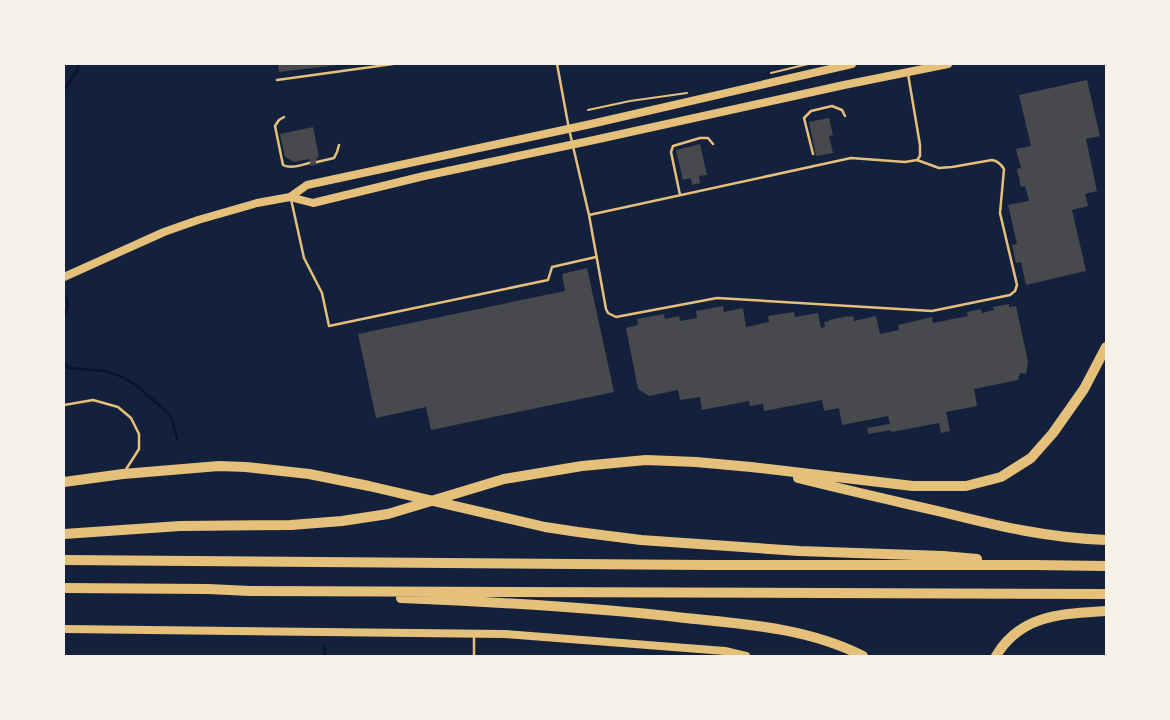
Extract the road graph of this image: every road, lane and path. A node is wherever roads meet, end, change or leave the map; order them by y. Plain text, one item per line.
1 (394, 64) edge
2 (557, 64) edge
3 (808, 64) edge
4 (852, 64) edge
5 (911, 64) edge
6 (948, 64) edge
7 (839, 65) edge
8 (908, 72) junction
9 (770, 73) dead end
10 (277, 80) dead end
11 (694, 92) dead end
12 (588, 110) dead end
13 (845, 116) dead end
14 (284, 117) dead end
15 (569, 129) junction
16 (573, 144) junction
17 (713, 144) dead end
18 (339, 145) dead end
19 (813, 154) dead end
20 (917, 160) junction
21 (317, 162) dead end
22 (310, 163) dead end
23 (680, 195) junction
24 (290, 197) junction
25 (589, 215) junction
26 (597, 257) junction
27 (64, 278) edge
28 (1106, 347) edge
29 (64, 405) edge
30 (750, 467) junction
31 (123, 474) junction
32 (64, 482) edge
33 (64, 534) edge
34 (1106, 540) edge
35 (64, 560) edge
36 (1034, 565) junction
37 (1106, 566) edge
38 (64, 588) edge
39 (250, 591) junction
40 (1106, 594) edge
41 (1106, 611) edge
42 (64, 630) edge
43 (474, 634) junction
44 (725, 654) edge
45 (474, 656) edge
46 (746, 656) edge
47 (863, 656) edge
48 (996, 656) edge

1 - 10 lane
2 - 15 lane
3 - 9 path
4 - 7 main road
5 - 8 main road
6 - 8 main road
7 - 15 main road
8 - 16 main road
8 - 20 lane
11 - 12 path
13 - 19 lane
14 - 22 lane
15 - 16 lane
15 - 24 main road
16 - 24 main road
16 - 25 lane
17 - 23 lane
18 - 21 lane
20 - 23 lane
20 - 26 lane
23 - 25 lane
24 - 26 lane
24 - 27 main road
25 - 26 lane
28 - 30 highway
29 - 31 lane
30 - 33 highway
30 - 34 highway
31 - 32 highway
31 - 36 highway
35 - 36 highway
36 - 37 highway
38 - 39 highway
39 - 40 highway
39 - 47 highway
41 - 48 highway
42 - 43 main road
43 - 44 main road
43 - 45 lane
44 - 46 main road

